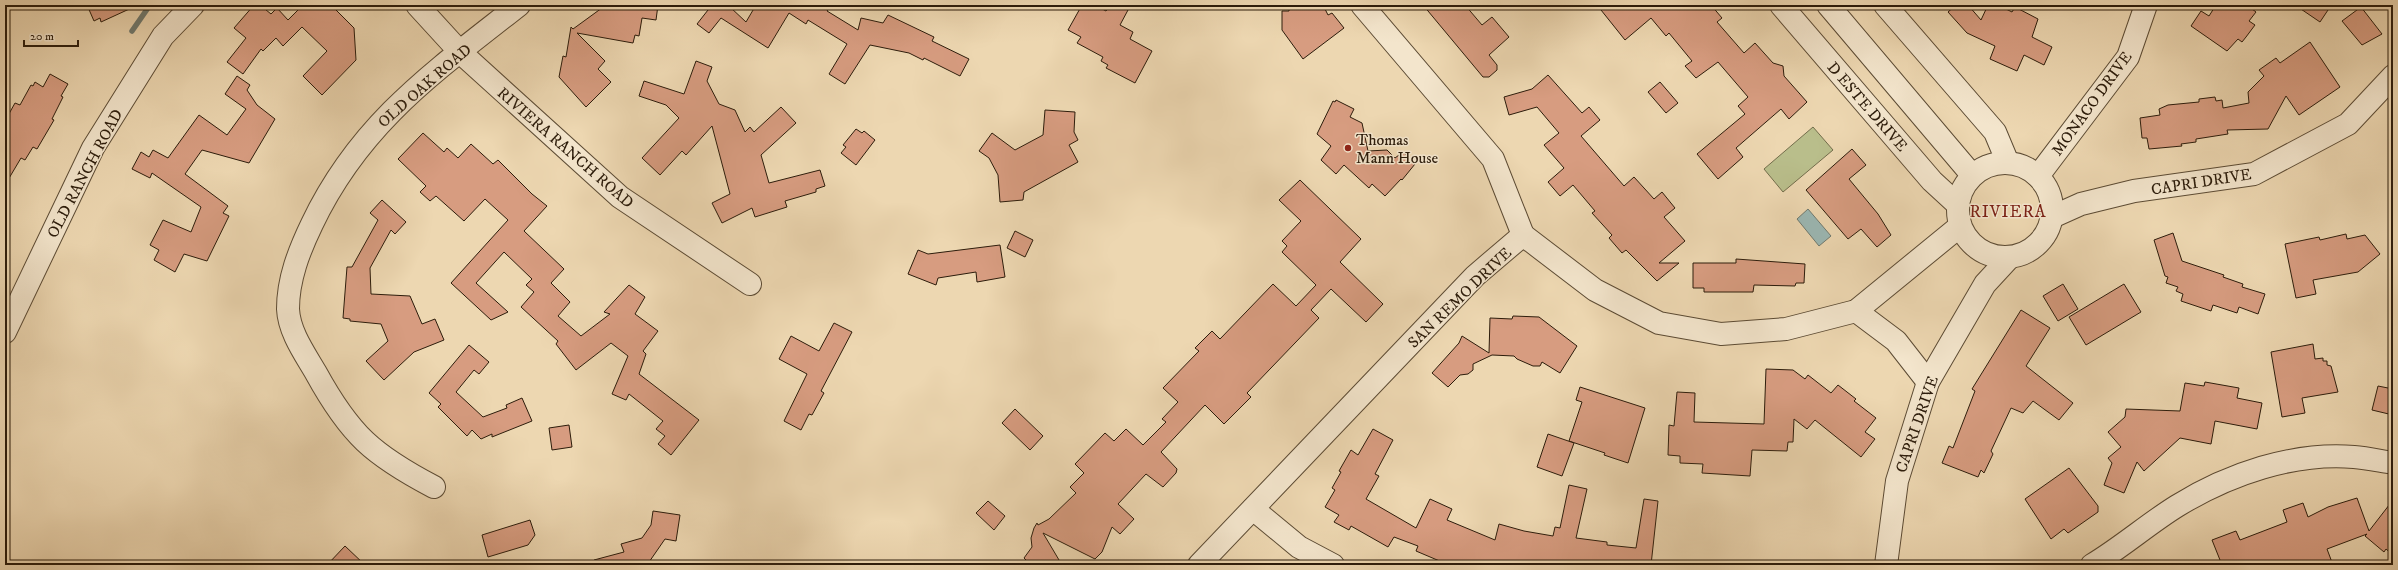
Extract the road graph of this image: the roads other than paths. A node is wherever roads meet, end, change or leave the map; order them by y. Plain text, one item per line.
1 (194, 5) edge
2 (417, 5) edge
3 (519, 5) edge
4 (1362, 5) edge
5 (1781, 5) edge
6 (1828, 5) edge
7 (1885, 5) edge
8 (2146, 5) edge
9 (460, 52) junction
10 (2393, 76) edge
11 (2008, 163) junction
12 (1972, 175) junction
13 (2038, 176) junction
14 (1957, 204) junction
15 (2052, 217) junction
16 (1960, 226) junction
17 (1523, 235) junction
18 (2009, 258) junction
19 (750, 284) dead end
20 (1856, 311) junction
21 (5, 332) edge
22 (1928, 382) junction
23 (2393, 463) edge
24 (434, 488) dead end
25 (1253, 509) junction
26 (1199, 565) edge
27 (1333, 565) edge
28 (1886, 565) edge
29 (2092, 565) edge

1 - 21 street, OLD RANCH ROAD
2 - 9 street, RIVIERA RANCH ROAD
3 - 9 street, OLD OAK ROAD
4 - 17 street, SAN REMO DRIVE
5 - 14 street, D ESTE DRIVE
6 - 12 street
7 - 11 street
8 - 13 street, MONACO DRIVE
9 - 19 street, RIVIERA RANCH ROAD
9 - 24 street, OLD OAK ROAD
10 - 15 street, CAPRI DRIVE
11 - 12 street
11 - 13 street
12 - 14 street
13 - 15 street
14 - 16 street
15 - 18 street
16 - 18 street
16 - 20 street
17 - 20 street
17 - 25 street, SAN REMO DRIVE
18 - 22 street, CAPRI DRIVE
20 - 22 street
22 - 28 street, CAPRI DRIVE
23 - 29 street
25 - 26 street, SAN REMO DRIVE
25 - 27 street

